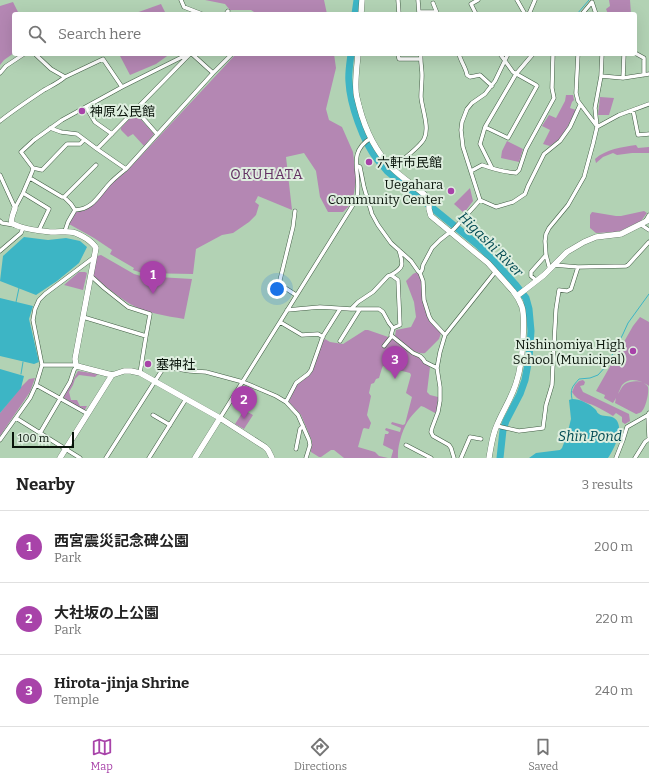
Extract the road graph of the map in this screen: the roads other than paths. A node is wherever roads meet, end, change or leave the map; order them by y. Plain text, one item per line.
1 (181, 0) edge
2 (362, 0) edge
3 (398, 0) edge
4 (418, 0) edge
5 (478, 0) edge
6 (517, 0) edge
7 (535, 0) edge
8 (592, 1) edge
9 (433, 3) dead end
10 (197, 12) edge
11 (361, 12) edge
12 (399, 12) edge
13 (419, 12) edge
14 (437, 12) edge
15 (475, 12) edge
16 (524, 12) edge
17 (529, 12) edge
18 (584, 12) edge
19 (595, 12) edge
20 (637, 54) edge
21 (21, 56) edge
22 (38, 56) edge
23 (186, 56) edge
24 (188, 56) edge
25 (192, 56) edge
26 (230, 56) edge
27 (358, 56) edge
28 (398, 56) edge
29 (421, 56) edge
30 (460, 56) edge
31 (501, 56) edge
32 (507, 56) edge
33 (531, 56) edge
34 (552, 56) edge
35 (578, 56) edge
36 (602, 56) edge
37 (624, 56) edge
38 (420, 59) junction
39 (504, 60) junction
40 (0, 73) edge
41 (213, 73) junction
42 (516, 74) junction
43 (649, 74) edge
44 (644, 75) junction
45 (601, 76) junction
46 (64, 77) junction
47 (623, 78) junction
48 (492, 86) junction
49 (122, 87) junction
50 (649, 104) edge
51 (580, 105) junction
52 (86, 107) junction
53 (136, 110) junction
54 (633, 110) junction
55 (0, 121) edge
56 (485, 127) junction
57 (597, 127) junction
58 (50, 128) junction
59 (112, 134) junction
60 (157, 134) junction
61 (649, 134) edge
62 (84, 140) junction
63 (367, 140) junction
64 (97, 150) junction
65 (96, 165) dead end
66 (357, 166) junction
67 (33, 168) junction
68 (392, 168) junction
69 (492, 168) junction
70 (126, 169) junction
71 (471, 171) junction
72 (0, 175) edge
73 (30, 178) junction
74 (23, 193) junction
75 (64, 197) junction
76 (480, 200) junction
77 (15, 208) junction
78 (75, 210) junction
79 (295, 211) dead end
80 (649, 215) edge
81 (644, 222) edge
82 (1, 223) edge
83 (15, 225) junction
84 (23, 228) junction
85 (39, 230) junction
86 (452, 230) junction
87 (649, 230) edge
88 (65, 231) junction
89 (649, 242) edge
90 (399, 250) junction
91 (0, 251) edge
92 (546, 255) junction
93 (93, 258) junction
94 (552, 267) junction
95 (578, 267) junction
96 (496, 271) junction
97 (420, 273) junction
98 (90, 275) junction
99 (391, 275) junction
100 (537, 281) junction
101 (520, 294) junction
102 (296, 295) junction
103 (340, 309) junction
104 (351, 309) junction
105 (287, 310) junction
106 (360, 310) junction
107 (83, 317) junction
108 (280, 322) junction
109 (393, 328) junction
110 (445, 335) junction
111 (146, 336) junction
112 (392, 336) junction
113 (323, 337) junction
114 (340, 341) dead end
115 (384, 346) dead end
116 (42, 365) junction
117 (77, 366) junction
118 (437, 368) junction
119 (140, 373) junction
120 (112, 375) junction
121 (154, 381) junction
122 (243, 382) junction
123 (36, 385) junction
124 (61, 398) junction
125 (186, 398) junction
126 (286, 402) junction
127 (88, 414) junction
128 (648, 414) edge
129 (153, 415) dead end
130 (16, 418) junction
131 (220, 418) junction
132 (170, 425) junction
133 (303, 426) junction
134 (502, 427) junction
135 (40, 433) junction
136 (649, 438) edge
137 (481, 439) dead end
138 (0, 440) edge
139 (406, 445) dead end
140 (66, 449) junction
141 (296, 449) dead end
142 (60, 458) edge
143 (80, 458) edge
144 (106, 458) edge
145 (149, 458) edge
146 (195, 458) edge
147 (272, 458) edge
148 (306, 458) edge
149 (432, 458) edge
150 (454, 458) edge
151 (461, 458) edge
152 (489, 458) edge
153 (616, 458) edge
154 (635, 458) edge

1 - 10 street
2 - 11 street
3 - 12 street
4 - 13 street
5 - 15 street
6 - 16 street
7 - 17 street
8 - 18 street
8 - 19 street
9 - 14 street
20 - 44 street
21 - 40 street
22 - 46 street
23 - 49 street
24 - 53 street
25 - 41 street
26 - 41 street
27 - 63 street
28 - 38 street
29 - 38 street
30 - 48 street
31 - 39 street
32 - 39 street
33 - 42 street
34 - 69 street
35 - 51 street
36 - 45 street
37 - 47 street
38 - 68 street
39 - 42 street
39 - 48 street
41 - 60 street
42 - 56 street
42 - 56 street
43 - 44 street
44 - 47 street
45 - 47 street
45 - 57 street
46 - 49 street
46 - 55 street
48 - 71 street
49 - 52 street
50 - 54 street
51 - 57 street
51 - 76 street
52 - 58 street
52 - 59 street
53 - 59 street
53 - 60 street
54 - 57 street
54 - 61 street
56 - 69 street
57 - 92 street
58 - 62 street
58 - 67 street
59 - 64 street
60 - 70 street
62 - 64 street
62 - 67 street
63 - 66 street
63 - 68 street
64 - 70 street
65 - 75 street
66 - 90 street
66 - 102 street
67 - 73 street
68 - 86 street
69 - 71 street
70 - 78 street
71 - 76 street
72 - 77 street
73 - 74 street
73 - 75 street
74 - 77 street
74 - 85 street
75 - 78 street
76 - 86 street
77 - 83 street
78 - 88 street
79 - 102 street
80 - 81 street
81 - 87 street
81 - 94 street
82 - 83 street
83 - 84 street
84 - 85 street
84 - 91 street
85 - 88 street
86 - 96 street
86 - 97 street
88 - 93 street
89 - 95 street
90 - 97 street
90 - 99 street
92 - 94 street
92 - 100 street
93 - 98 street
93 - 116 street
94 - 95 street
94 - 100 street
95 - 134 street
96 - 101 street
96 - 110 street
97 - 110 street
98 - 107 street
98 - 111 street
99 - 104 street
99 - 109 street
100 - 101 street
101 - 134 street
102 - 105 street
103 - 104 street
103 - 105 street
103 - 113 street
104 - 106 street
105 - 108 street
106 - 109 street
106 - 114 street
107 - 111 street
107 - 117 street
108 - 113 street
108 - 122 street
109 - 112 street
110 - 118 street
111 - 119 street
112 - 115 street
112 - 118 street
113 - 126 street
116 - 117 street
116 - 123 street
117 - 120 street
117 - 124 street
118 - 150 street
119 - 120 street
119 - 121 street
120 - 127 street
121 - 122 street
121 - 125 street
121 - 144 street
122 - 126 street
122 - 131 street
123 - 124 street
123 - 130 street
124 - 127 street
124 - 135 street
125 - 131 street
125 - 132 street
126 - 133 street
127 - 140 street
128 - 136 street
128 - 153 street
129 - 132 street
130 - 135 street
130 - 138 street
131 - 146 street
131 - 147 street
132 - 145 street
133 - 141 street
133 - 148 street
134 - 152 street
135 - 140 street
136 - 154 street
137 - 151 street
139 - 149 street
140 - 142 street
140 - 143 street

